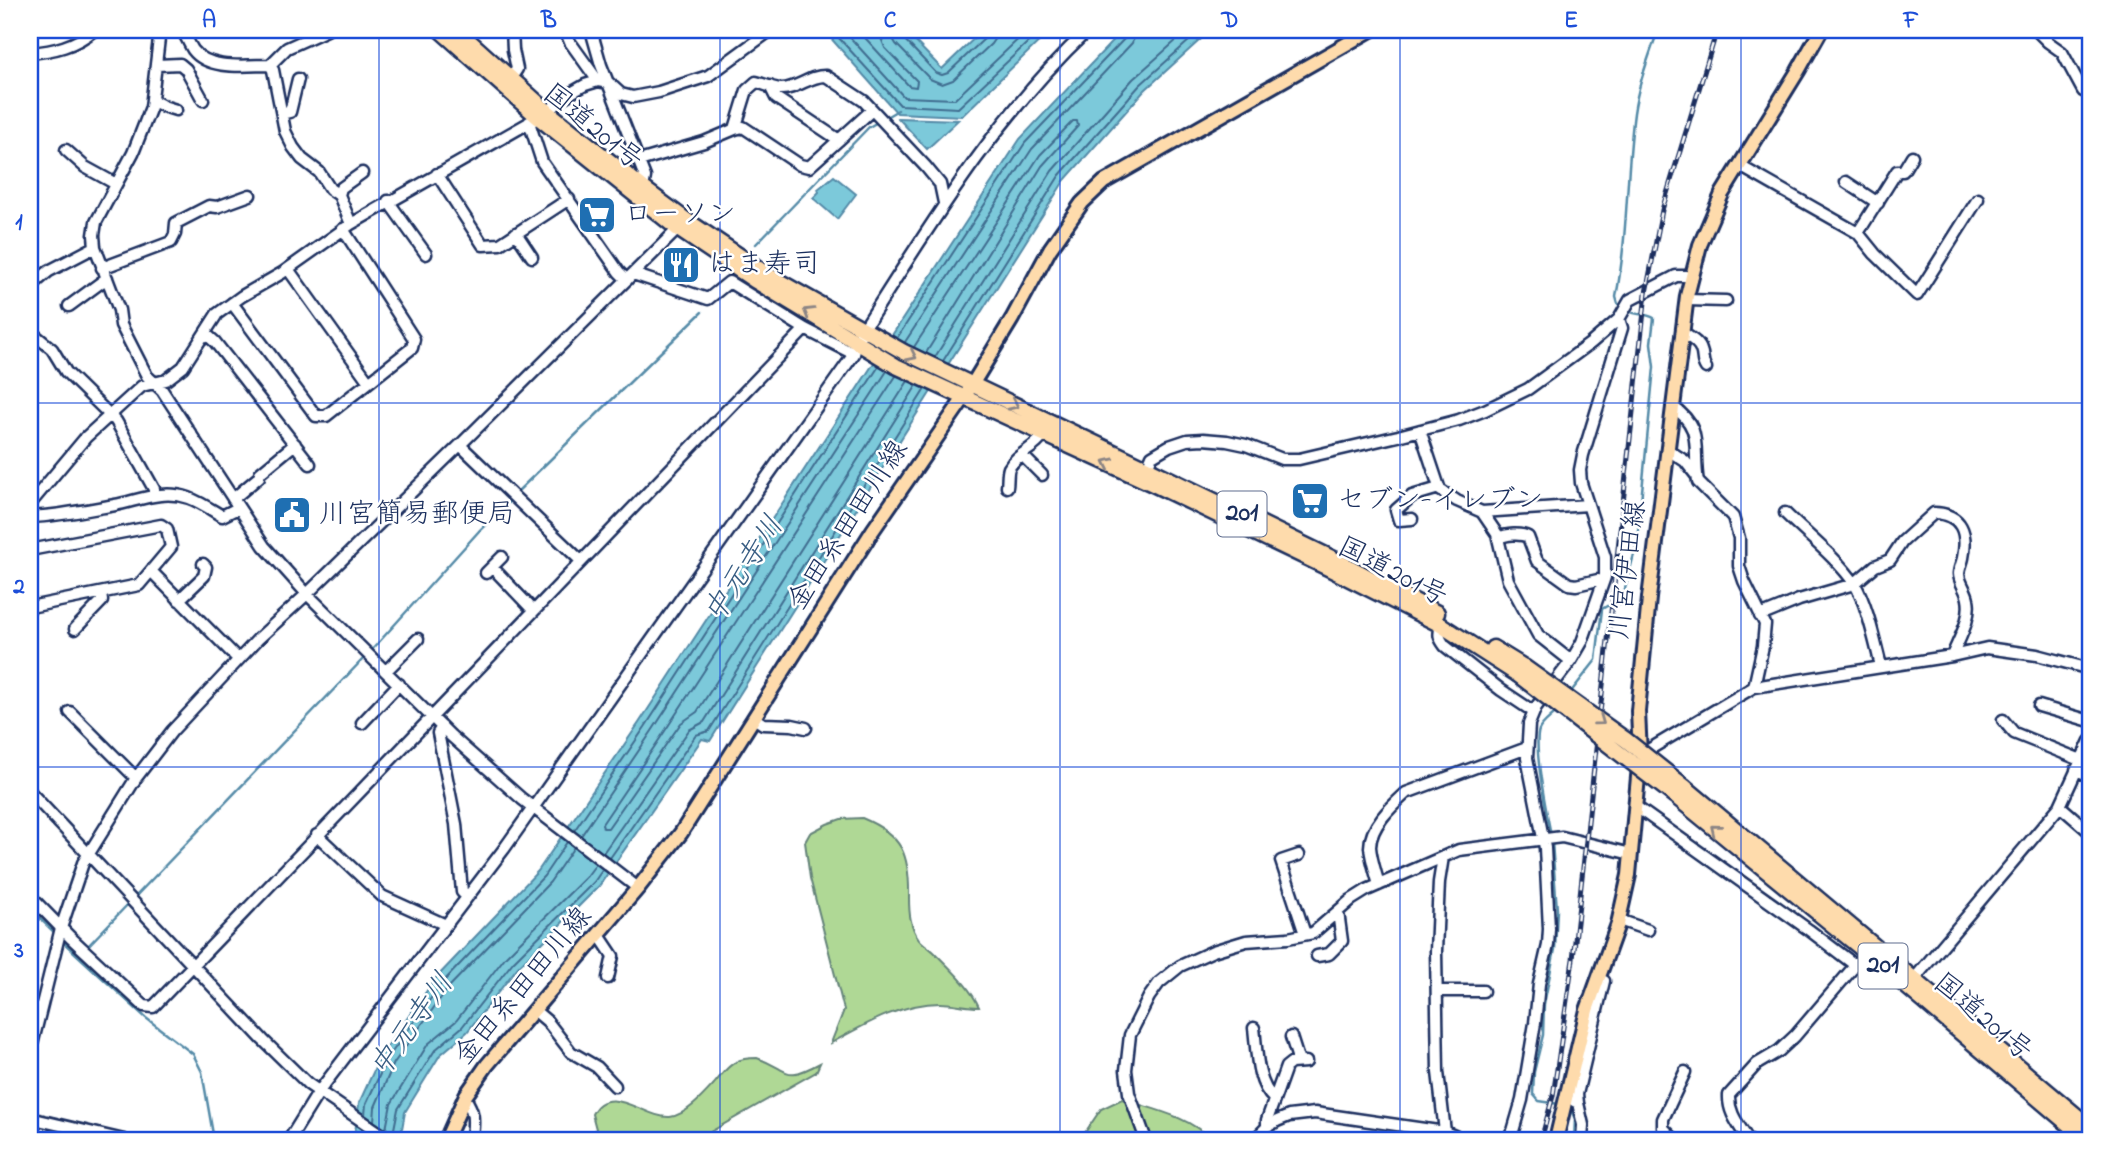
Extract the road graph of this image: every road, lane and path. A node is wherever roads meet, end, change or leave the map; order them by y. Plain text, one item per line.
1 (94, 30) edge
2 (160, 30) edge
3 (182, 30) edge
4 (327, 30) edge
5 (440, 30) edge
6 (457, 30) edge
7 (512, 30) edge
8 (565, 30) edge
9 (591, 30) edge
10 (771, 30) edge
11 (1088, 30) edge
12 (1371, 30) edge
13 (1821, 30) edge
14 (2036, 30) edge
15 (30, 53) edge
16 (156, 65) junction
17 (270, 65) junction
18 (512, 78) junction
19 (298, 79) dead end
20 (603, 82) junction
21 (770, 86) junction
22 (2083, 91) dead end
23 (152, 100) junction
24 (203, 100) dead end
25 (176, 110) dead end
26 (873, 110) junction
27 (282, 114) junction
28 (538, 117) junction
29 (735, 129) junction
30 (839, 140) junction
31 (66, 150) dead end
32 (1912, 156) dead end
33 (639, 162) junction
34 (1740, 166) junction
35 (362, 173) dead end
36 (437, 174) junction
37 (1846, 182) dead end
38 (116, 184) junction
39 (643, 188) junction
40 (250, 195) dead end
41 (339, 195) junction
42 (569, 199) junction
43 (1978, 199) dead end
44 (388, 201) junction
45 (944, 203) junction
46 (1878, 203) junction
47 (682, 225) junction
48 (347, 226) junction
49 (516, 233) junction
50 (1858, 233) junction
51 (95, 247) junction
52 (426, 254) dead end
53 (532, 257) dead end
54 (288, 269) junction
55 (105, 273) junction
56 (1693, 276) junction
57 (630, 277) junction
58 (30, 287) edge
59 (1686, 300) junction
60 (1726, 301) dead end
61 (232, 303) junction
62 (69, 306) dead end
63 (1621, 318) junction
64 (805, 329) junction
65 (30, 331) edge
66 (1682, 332) junction
67 (205, 333) junction
68 (863, 342) junction
69 (1706, 369) dead end
70 (369, 382) junction
71 (156, 383) junction
72 (967, 392) junction
73 (1672, 406) junction
74 (110, 415) junction
75 (1420, 430) junction
76 (1044, 434) junction
77 (295, 444) junction
78 (460, 445) junction
79 (1668, 450) junction
80 (1022, 454) junction
81 (310, 464) dead end
82 (1147, 468) junction
83 (1042, 475) dead end
84 (1697, 477) junction
85 (1007, 487) dead end
86 (1440, 488) junction
87 (154, 494) junction
88 (236, 503) junction
89 (30, 504) edge
90 (1588, 505) junction
91 (1482, 512) junction
92 (1785, 513) dead end
93 (30, 517) edge
94 (1412, 519) dead end
95 (1499, 538) junction
96 (30, 550) edge
97 (502, 557) dead end
98 (580, 560) junction
99 (203, 564) dead end
100 (150, 571) junction
101 (1603, 582) junction
102 (1854, 584) junction
103 (101, 593) junction
104 (307, 594) junction
105 (179, 600) junction
106 (30, 607) edge
107 (533, 610) junction
108 (1760, 616) junction
109 (1441, 625) junction
110 (75, 629) dead end
111 (418, 639) dead end
112 (1952, 656) junction
113 (238, 659) junction
114 (1571, 661) junction
115 (1881, 666) junction
116 (2090, 669) edge
117 (386, 671) junction
118 (1520, 671) junction
119 (399, 684) junction
120 (1754, 687) junction
121 (2039, 706) dead end
122 (71, 712) dead end
123 (1534, 712) junction
124 (432, 715) junction
125 (754, 718) junction
126 (2003, 720) dead end
127 (2090, 721) edge
128 (362, 723) dead end
129 (442, 727) junction
130 (806, 728) dead end
131 (2090, 741) edge
132 (1527, 748) junction
133 (1640, 755) junction
134 (2079, 765) junction
135 (2090, 776) edge
136 (136, 778) junction
137 (30, 792) edge
138 (1635, 806) junction
139 (2060, 806) junction
140 (537, 809) junction
141 (2090, 832) edge
142 (317, 835) junction
143 (1544, 838) junction
144 (88, 854) junction
145 (1631, 854) junction
146 (1299, 855) dead end
147 (1443, 857) junction
148 (1379, 885) junction
149 (638, 888) junction
150 (30, 896) edge
151 (467, 897) junction
152 (1338, 912) junction
153 (1619, 920) junction
154 (446, 925) junction
155 (61, 928) junction
156 (1648, 930) dead end
157 (1305, 934) junction
158 (599, 935) junction
159 (1870, 949) junction
160 (1317, 956) dead end
161 (192, 965) junction
162 (1855, 965) junction
163 (608, 978) dead end
164 (1915, 978) junction
165 (1437, 991) junction
166 (1483, 991) dead end
167 (534, 1010) junction
168 (1254, 1028) dead end
169 (1291, 1037) dead end
170 (30, 1053) edge
171 (1685, 1072) dead end
172 (615, 1086) dead end
173 (323, 1093) junction
174 (465, 1098) junction
175 (1274, 1099) junction
176 (1573, 1100) junction
177 (30, 1118) edge
178 (1267, 1127) junction
179 (2090, 1127) edge
180 (1445, 1132) junction
181 (124, 1140) edge
182 (289, 1140) edge
183 (390, 1140) edge
184 (446, 1140) edge
185 (472, 1140) edge
186 (1146, 1140) edge
187 (1254, 1140) edge
188 (1464, 1140) edge
189 (1507, 1140) edge
190 (1556, 1140) edge
191 (1582, 1140) edge
192 (1675, 1140) edge
193 (1748, 1140) edge
194 (2087, 1140) edge

1 - 15 street
2 - 16 street
3 - 17 street
4 - 17 street
5 - 28 highway, 国道201号 / 201
6 - 18 highway, 国道201号 / 201
7 - 18 street
8 - 20 street
9 - 20 street
10 - 20 street
11 - 45 street
12 - 72 main road, 金田糸田田川線
13 - 34 main road, 川宮伊田線
14 - 22 street
16 - 23 street
16 - 24 street
17 - 27 street
18 - 28 highway, 国道201号 / 201
19 - 27 street
20 - 28 street
20 - 33 street
21 - 26 street
21 - 29 street
21 - 30 street
23 - 25 street
23 - 38 street
26 - 30 street
26 - 45 street
27 - 41 street
28 - 36 street
28 - 39 highway, 国道201号 / 201
28 - 42 street
28 - 47 highway, 国道201号 / 201
29 - 30 street
29 - 33 street
31 - 38 street
32 - 46 street
33 - 39 street
34 - 50 street
34 - 56 main road, 川宮伊田線
35 - 41 street
36 - 44 street
36 - 49 street
37 - 46 street
38 - 51 street
39 - 47 highway, 国道201号 / 201
40 - 55 street
41 - 48 street
42 - 49 street
42 - 57 street
43 - 50 street
44 - 48 street
44 - 52 street
45 - 68 street
46 - 50 street
47 - 57 street
47 - 68 highway, 国道201号 / 201
48 - 54 street
48 - 70 street
49 - 53 street
51 - 55 street
51 - 58 street
54 - 61 street
54 - 70 street
55 - 62 street
55 - 71 street
56 - 59 main road, 川宮伊田線
56 - 63 street
57 - 64 street
57 - 78 street
59 - 60 street
59 - 66 main road, 川宮伊田線
61 - 67 street
61 - 70 street
63 - 75 street
63 - 90 street
64 - 68 street
64 - 98 street
65 - 74 street
66 - 69 street
66 - 73 main road, 川宮伊田線
67 - 71 street
67 - 77 street
68 - 72 highway, 国道201号 / 201
68 -> 72 highway, 国道201号 / 201
68 - 140 street
71 - 74 street
71 - 88 street
72 - 76 highway, 国道201号 / 201
72 -> 82 highway, 国道201号 / 201
72 - 125 main road, 金田糸田田川線
73 - 79 main road, 川宮伊田線
73 - 84 street
74 - 87 street
74 - 89 street
75 - 82 street
75 - 86 street
76 - 80 street
109 -> 76 highway, 国道201号 / 201
77 - 81 street
77 - 88 street
78 - 98 street
78 - 104 street
79 - 84 street
79 - 133 main road, 川宮伊田線
80 - 83 street
80 - 85 street
82 - 118 highway, 国道201号 / 201
84 - 108 street
86 - 91 street
86 - 94 street
87 - 88 street
87 - 93 street
88 - 104 street
90 - 91 street
90 - 101 street
91 - 95 street
92 - 102 street
95 - 101 street
95 - 114 street
96 - 100 street
97 - 107 street
98 - 107 street
99 - 105 street
100 - 103 street
100 - 105 street
101 - 114 street
102 - 108 street
102 - 112 street
102 - 115 street
103 - 106 street
103 - 110 street
104 - 113 street
104 - 117 street
105 - 113 street
107 - 124 street
108 - 120 street
109 - 118 highway, 国道201号 / 201
109 - 123 street
111 - 117 street
112 - 115 street
112 - 116 street
113 - 136 street
114 - 123 street
115 - 120 street
117 - 119 street
118 - 159 highway, 国道201号 / 201, bridge
119 - 124 street
119 - 128 street
120 - 133 street
121 - 127 street
122 - 136 street
123 - 132 street
124 - 129 street
124 - 142 street
125 - 130 street
125 - 149 main road, 金田糸田田川線
126 - 134 street
129 - 140 street
129 - 151 street
131 - 134 street
132 - 143 street
132 - 148 street
133 - 138 main road, 川宮伊田線
134 - 135 street
134 - 139 street
136 - 144 street
137 - 144 street
138 - 145 main road, 川宮伊田線
138 - 162 street
139 - 141 street
139 - 164 street
140 - 149 street
140 - 151 street
142 - 154 street
142 - 161 street
143 - 145 street
143 - 147 street
143 - 189 street
144 - 155 street
144 - 161 street
145 - 153 main road, 川宮伊田線
146 - 157 street
147 - 148 street
147 - 165 street
148 - 152 street
149 - 158 main road, 金田糸田田川線
150 - 155 street
151 - 154 street
152 - 157 street
152 - 160 street
153 - 156 street
153 - 176 main road, 川宮伊田線
154 - 173 street
155 - 161 street
155 - 170 street
157 - 186 street
158 - 163 street
158 - 167 main road, 金田糸田田川線
159 - 162 street
159 - 164 highway, 国道201号 / 201
159 - 194 highway, 国道201号 / 201
161 - 173 street
162 - 193 street
164 - 179 highway, 国道201号 / 201
165 - 166 street
165 - 180 street
167 - 172 street
167 - 174 main road, 金田糸田田川線
168 - 175 street
169 - 175 street
171 - 192 street
173 - 182 street
173 - 183 street
174 - 184 main road, 金田糸田田川線
174 - 185 street
175 - 178 street
176 - 190 main road, 川宮伊田線
176 - 191 street
177 - 181 street
178 - 180 street
178 - 187 street
180 - 188 street

